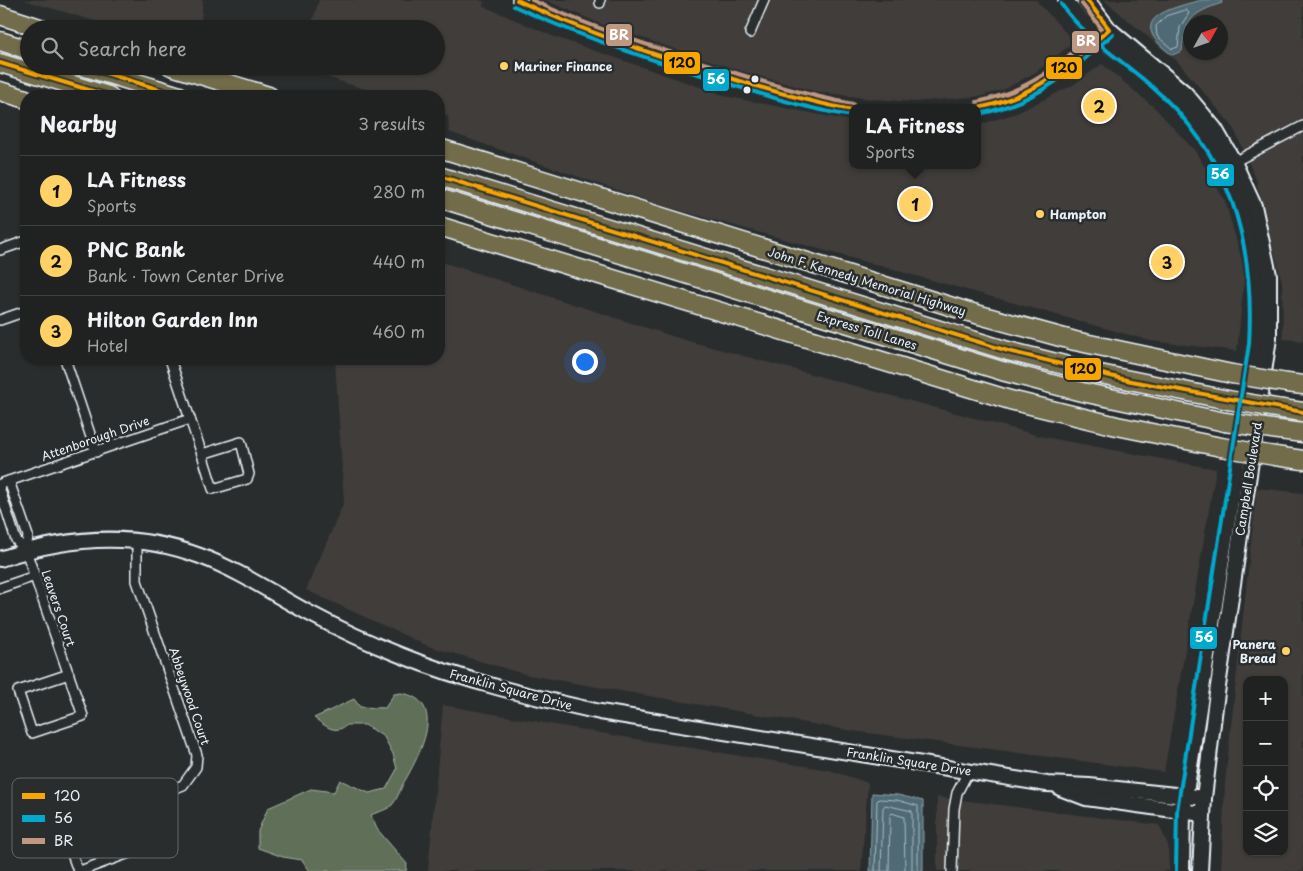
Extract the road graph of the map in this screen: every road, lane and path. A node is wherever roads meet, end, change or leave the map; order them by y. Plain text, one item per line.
1 (517, 0) edge
2 (764, 0) edge
3 (1066, 0) edge
4 (1087, 0) edge
5 (0, 15) edge
6 (20, 22) edge
7 (750, 33) dead end
8 (1105, 33) junction
9 (0, 41) edge
10 (20, 47) edge
11 (0, 62) edge
12 (20, 68) edge
13 (42, 75) edge
14 (111, 75) edge
15 (200, 75) edge
16 (90, 90) edge
17 (160, 90) edge
18 (249, 90) edge
19 (0, 91) edge
20 (20, 97) edge
21 (981, 107) edge
22 (849, 109) edge
23 (1303, 126) edge
24 (445, 150) edge
25 (1230, 165) junction
26 (445, 178) edge
27 (445, 200) edge
28 (445, 228) edge
29 (20, 243) edge
30 (0, 250) edge
31 (20, 313) edge
32 (0, 320) edge
33 (66, 365) edge
34 (172, 365) edge
35 (1295, 384) edge
36 (1303, 412) edge
37 (190, 419) junction
38 (1303, 433) edge
39 (96, 452) junction
40 (202, 454) junction
41 (1303, 460) edge
42 (4, 482) edge
43 (0, 490) edge
44 (137, 541) junction
45 (26, 551) junction
46 (0, 559) edge
47 (35, 576) junction
48 (0, 588) edge
49 (69, 674) junction
50 (968, 770) junction
51 (1047, 784) junction
52 (178, 787) edge
53 (1186, 797) junction
54 (1204, 798) junction
55 (1184, 812) junction
56 (1203, 814) junction
57 (74, 858) edge
58 (115, 858) edge
59 (79, 871) edge
60 (952, 871) edge
61 (1182, 871) edge
62 (1200, 871) edge

1 - 22 street
2 - 7 street
3 - 8 main road, Campbell Boulevard
4 - 8 main road, Campbell Boulevard
5 - 6 highway
8 - 21 street
8 - 25 main road, Campbell Boulevard
9 - 10 highway
11 - 12 highway
13 - 16 highway
14 - 17 highway
15 - 18 highway
19 - 20 highway
23 - 25 street
24 - 35 highway, John F. Kennedy Memorial Highway, bridge
25 - 53 main road, Campbell Boulevard
25 - 54 main road, Campbell Boulevard
26 - 36 highway, Express Toll Lanes, bridge
27 - 38 highway, Express Toll Lanes, bridge
28 - 41 highway, bridge
29 - 30 street
31 - 32 street
33 - 39 street
34 - 37 street
37 - 39 street, Attenborough Drive
37 - 40 street
39 - 42 street, Attenborough Drive
40 - 40 street
42 - 45 street, Attenborough Drive
43 - 45 street
44 - 45 main road, Franklin Square Drive
44 - 50 main road, Franklin Square Drive
44 - 52 street, Abbeywood Court
45 - 46 main road, Franklin Square Drive
45 - 47 street, Leavers Court
47 - 48 street
47 - 49 street, Leavers Court
49 - 49 street, Leavers Court
50 - 51 main road, Franklin Square Drive
50 - 60 street
51 - 53 main road, Franklin Square Drive
51 - 55 main road, Franklin Square Drive
53 - 54 main road, Franklin Square Drive
53 - 55 main road, Campbell Boulevard
54 - 56 main road, Campbell Boulevard
55 - 56 main road, Franklin Square Drive
55 - 61 main road, Campbell Boulevard
56 - 62 main road, Campbell Boulevard
57 - 59 street, Abbeywood Court
58 - 59 street, Abbeywood Court

